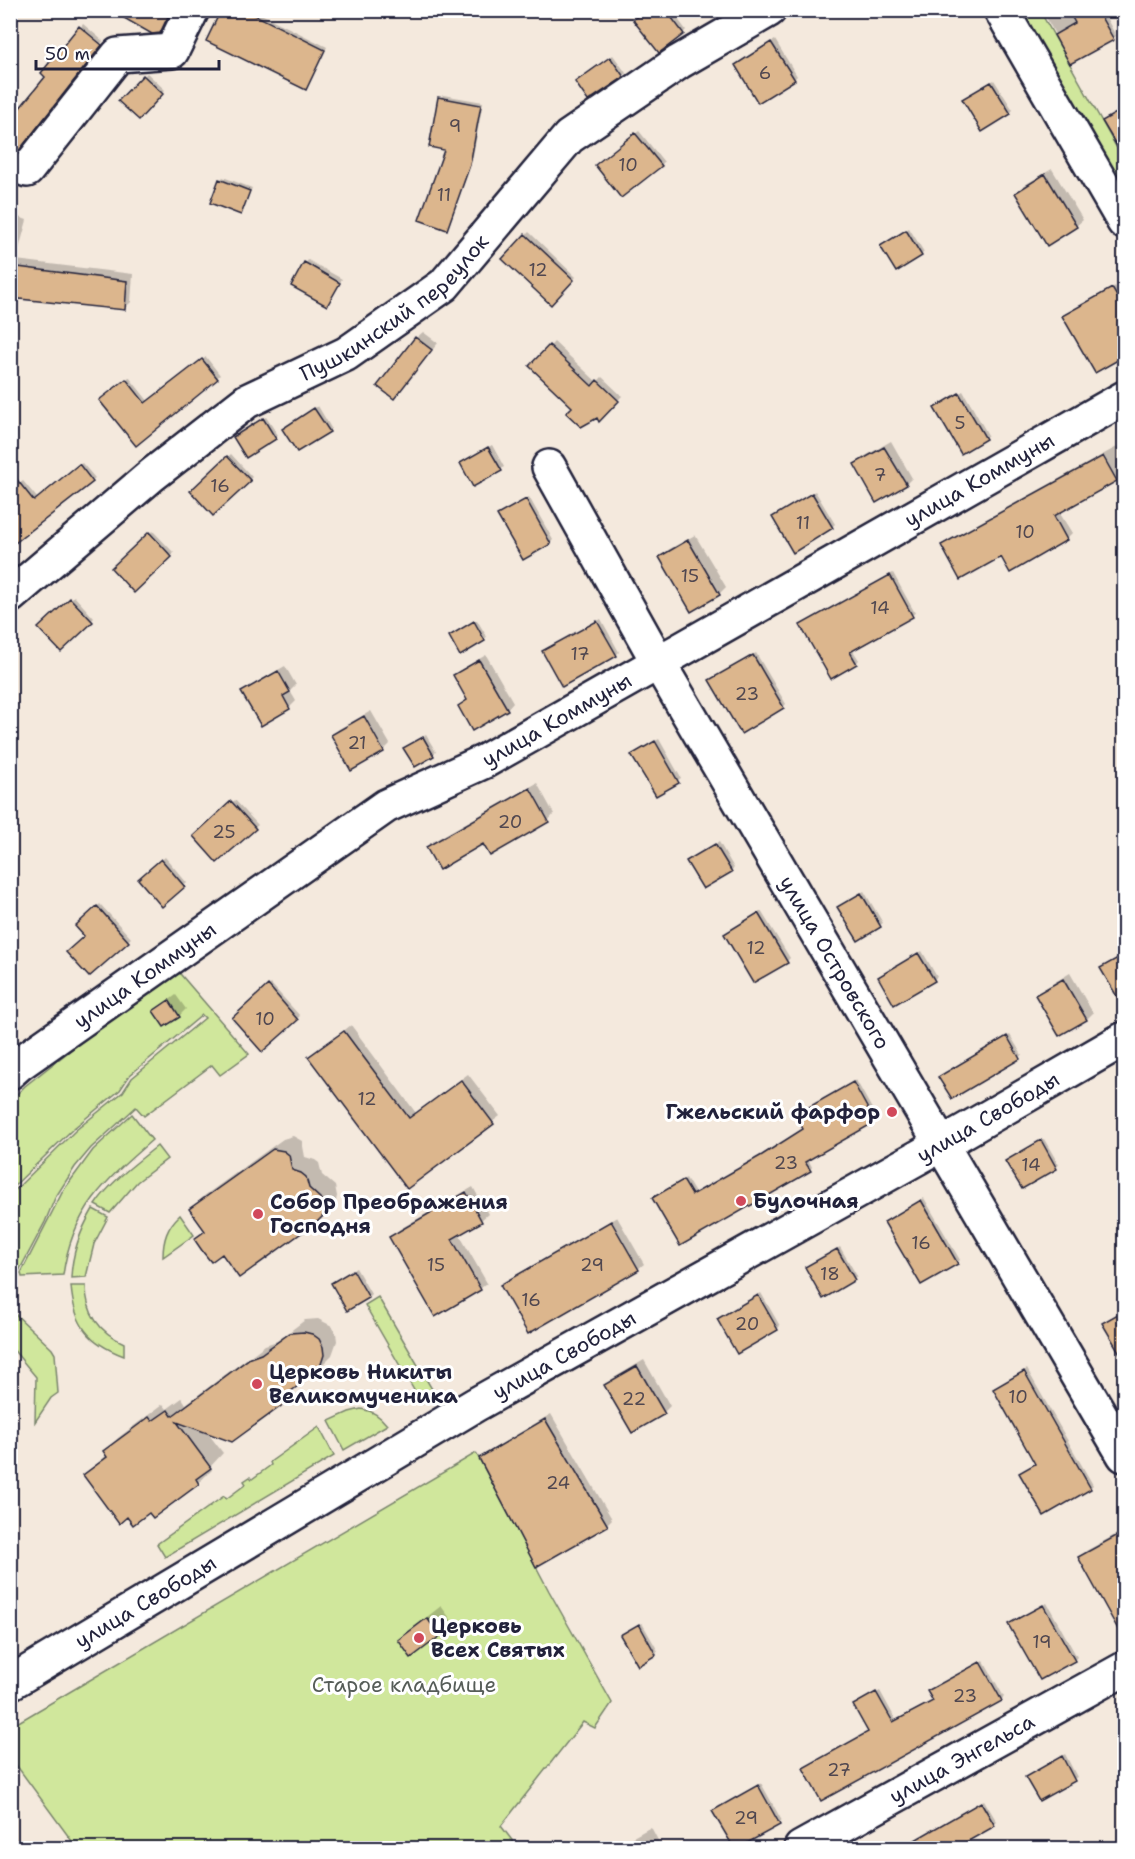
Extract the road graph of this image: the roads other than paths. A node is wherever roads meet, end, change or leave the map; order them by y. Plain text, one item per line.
1 (192, 10) edge
2 (769, 10) edge
3 (1001, 10) edge
4 (27, 170) dead end
5 (1125, 222) edge
6 (1125, 398) edge
7 (549, 467) dead end
8 (10, 596) edge
9 (658, 662) junction
10 (1125, 1039) edge
11 (10, 1072) edge
12 (942, 1144) junction
13 (1125, 1455) edge
14 (1125, 1669) edge
15 (10, 1683) edge
16 (801, 1848) edge

1 - 4 street
2 - 8 street, Пушкинский переулок
3 - 5 street
6 - 9 street, улица Коммуны
7 - 9 street, улица Островского
9 - 11 street, улица Коммуны
9 - 12 street, улица Островского
10 - 12 street, улица Свободы
12 - 13 street, улица Островского
12 - 15 street, улица Свободы
14 - 16 street, улица Энгельса

